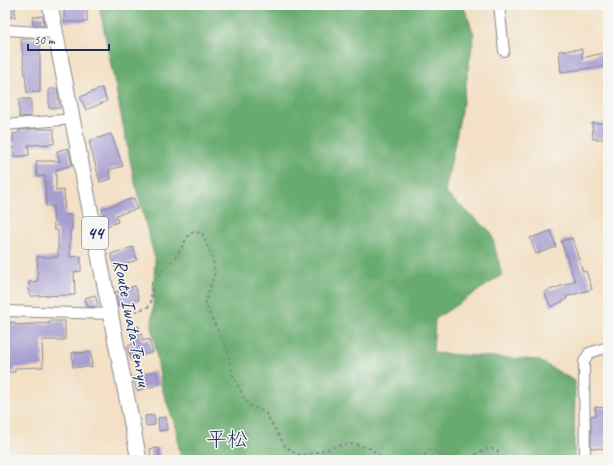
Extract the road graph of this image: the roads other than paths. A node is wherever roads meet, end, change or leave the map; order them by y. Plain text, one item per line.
1 (50, 5) edge
2 (499, 5) edge
3 (5, 30) edge
4 (56, 33) junction
5 (504, 51) dead end
6 (73, 119) junction
7 (5, 125) edge
8 (5, 311) edge
9 (110, 314) junction
10 (608, 347) edge
11 (139, 460) edge
12 (585, 460) edge

1 - 4 main road, Route Iwata-Tenryu / 44
2 - 5 street
3 - 4 street
4 - 6 main road, Route Iwata-Tenryu / 44
6 - 7 street
6 - 9 main road, Route Iwata-Tenryu / 44
8 - 9 street
9 - 11 main road, Route Iwata-Tenryu / 44
10 - 12 street

